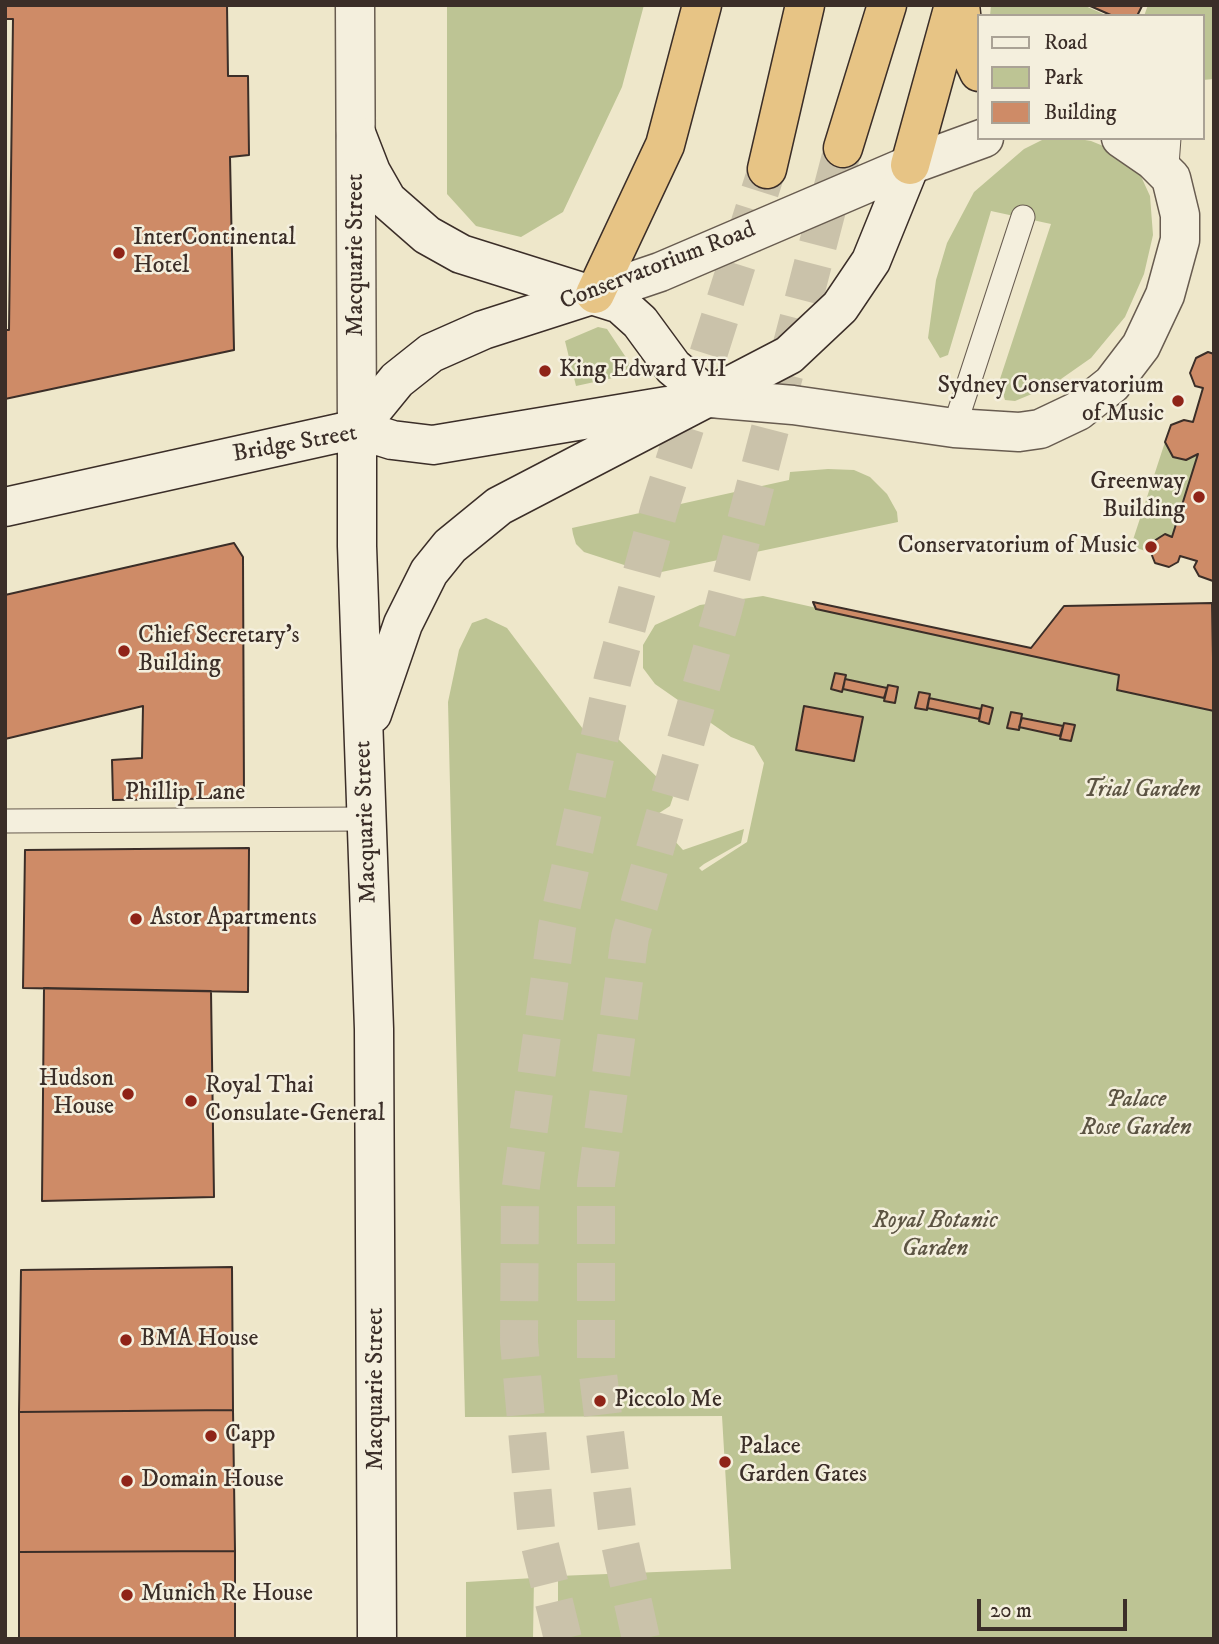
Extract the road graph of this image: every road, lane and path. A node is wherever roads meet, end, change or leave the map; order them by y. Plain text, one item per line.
1 (355, 5) edge
2 (702, 5) edge
3 (786, 5) edge
4 (805, 5) edge
5 (867, 5) edge
6 (887, 5) edge
7 (954, 5) edge
8 (960, 5) edge
9 (978, 70) edge
10 (785, 100) junction
11 (357, 136) junction
12 (978, 140) edge
13 (1124, 140) edge
14 (1169, 140) edge
15 (909, 165) junction
16 (767, 169) tunnel mouth
17 (1171, 178) junction
18 (1023, 217) dead end
19 (595, 294) junction
20 (710, 398) junction
21 (954, 428) junction
22 (357, 429) junction
23 (5, 507) edge
24 (365, 734) junction
25 (365, 820) junction
26 (5, 821) edge
27 (377, 1639) edge

1 - 11 main road, Macquarie Street
2 - 19 highway
3 - 10 highway
4 - 10 highway
5 - 6 highway
7 - 15 highway
8 - 9 highway
10 - 16 highway
11 - 19 main road
11 - 22 main road, Macquarie Street
12 - 15 main road, Conservatorium Road
13 - 17 main road
14 - 17 lane
15 - 19 main road, Conservatorium Road
15 - 20 main road
17 - 21 main road
18 - 21 lane
19 - 20 main road
19 - 22 main road, Conservatorium Road
20 - 21 main road
20 - 22 main road, Bridge Street
20 - 24 main road
22 - 23 main road, Bridge Street
22 - 24 main road, Macquarie Street
24 - 25 main road, Macquarie Street
25 - 26 lane, Phillip Lane
25 - 27 main road, Macquarie Street

